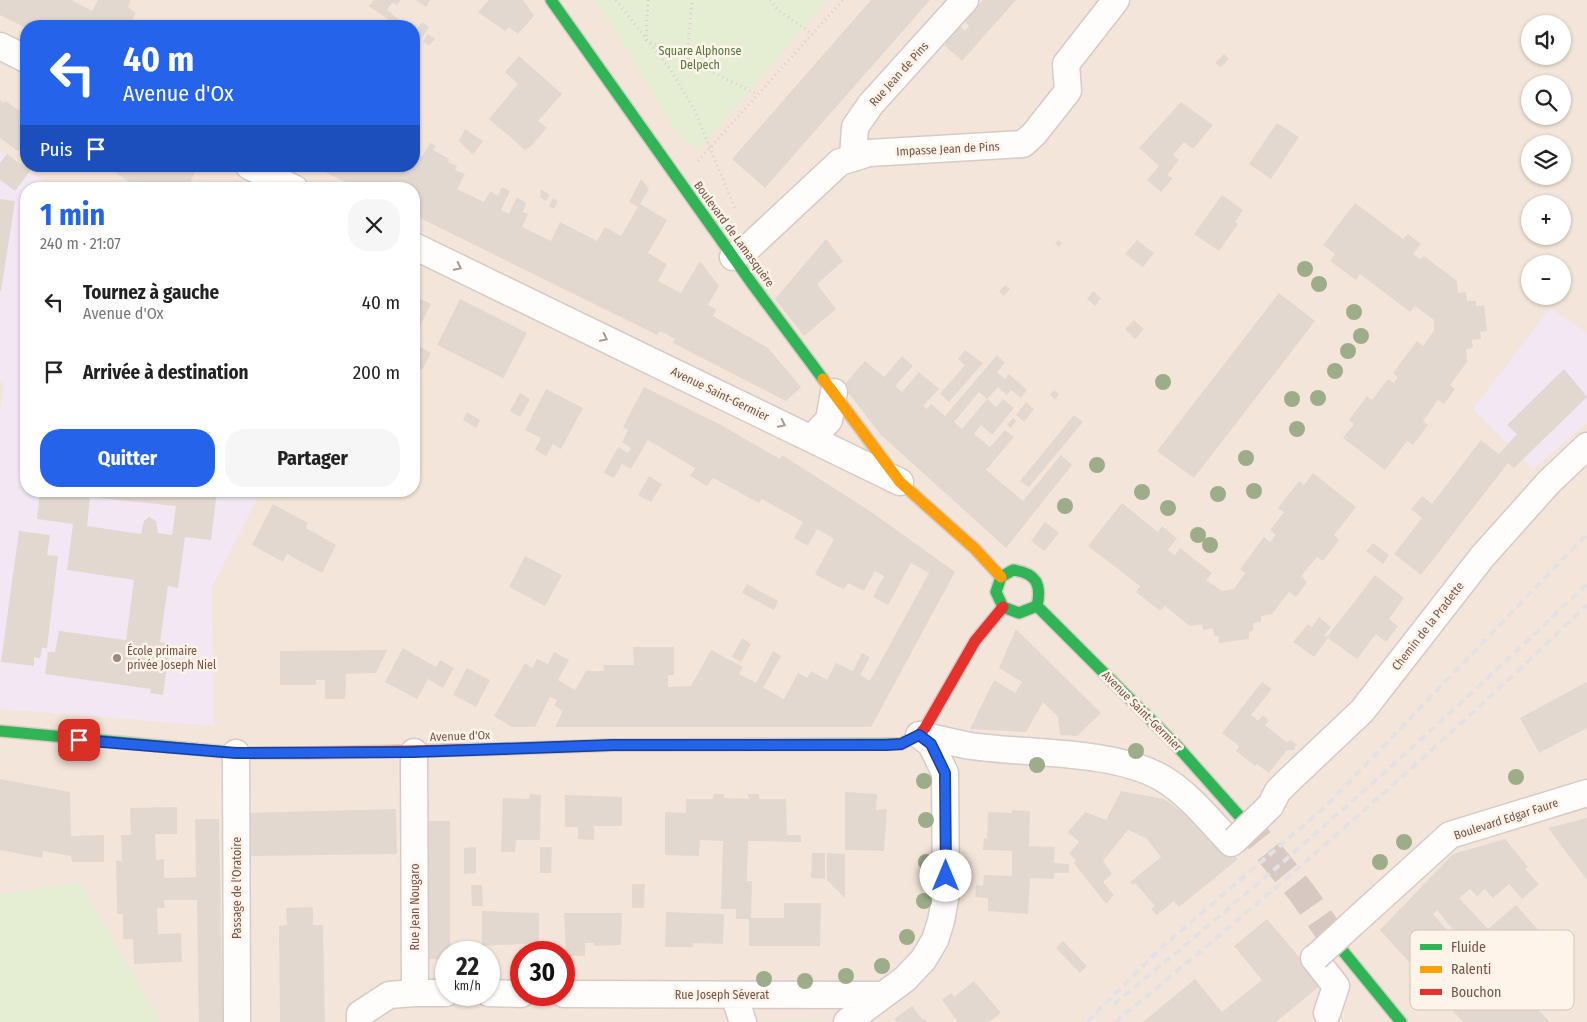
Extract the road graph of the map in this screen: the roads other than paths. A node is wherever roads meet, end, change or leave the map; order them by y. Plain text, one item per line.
1 (550, 0) edge
2 (965, 0) edge
3 (1116, 0) edge
4 (0, 46) edge
5 (20, 56) edge
6 (853, 158) junction
7 (261, 172) edge
8 (282, 182) edge
9 (420, 249) edge
10 (741, 252) junction
11 (834, 392) junction
12 (812, 438) junction
13 (1587, 446) edge
14 (900, 482) junction
15 (1001, 577) junction
16 (1037, 606) junction
17 (1003, 607) junction
18 (0, 732) edge
19 (919, 735) junction
20 (414, 752) junction
21 (236, 753) junction
22 (1587, 793) edge
23 (1238, 829) junction
24 (1327, 951) junction
25 (415, 993) junction
26 (435, 993) edge
27 (575, 994) edge
28 (734, 995) junction
29 (880, 996) junction
30 (1327, 1013) dead end
31 (237, 1022) edge
32 (360, 1022) edge
33 (743, 1022) edge
34 (847, 1022) edge
35 (1401, 1022) edge

1 - 10 main road, Boulevard de Lamasquère
2 - 6 street, Rue Jean de Pins
3 - 6 street, Impasse Jean de Pins
4 - 5 street
6 - 10 street, Impasse Jean de Pins
7 - 8 street
9 -> 12 street, Avenue Saint-Germier
10 - 11 main road, Boulevard de Lamasquère
11 - 12 street
11 - 14 main road, Boulevard de Lamasquère
12 - 14 street, Avenue Saint-Germier
13 - 23 street, Chemin de la Pradette, bridge
14 - 15 main road, Avenue Saint-Germier
15 - 16 main road
15 - 17 main road
16 - 17 main road
16 - 23 main road, Avenue Saint-Germier
17 - 19 main road
18 - 21 main road, Avenue d'Ox
19 - 20 main road, Avenue d'Ox
19 - 23 street
19 - 29 street
20 - 21 main road, Avenue d'Ox
20 - 25 street, Rue Jean Nougaro
21 - 31 street, Passage de l'Oratoire
22 - 24 street, Boulevard Edgar Faure, bridge
24 - 30 street
24 - 35 main road
25 - 26 street
25 - 32 street
27 - 28 street, Rue Joseph Séverat
28 - 29 street, Rue Joseph Séverat
28 - 33 street
29 - 34 street

